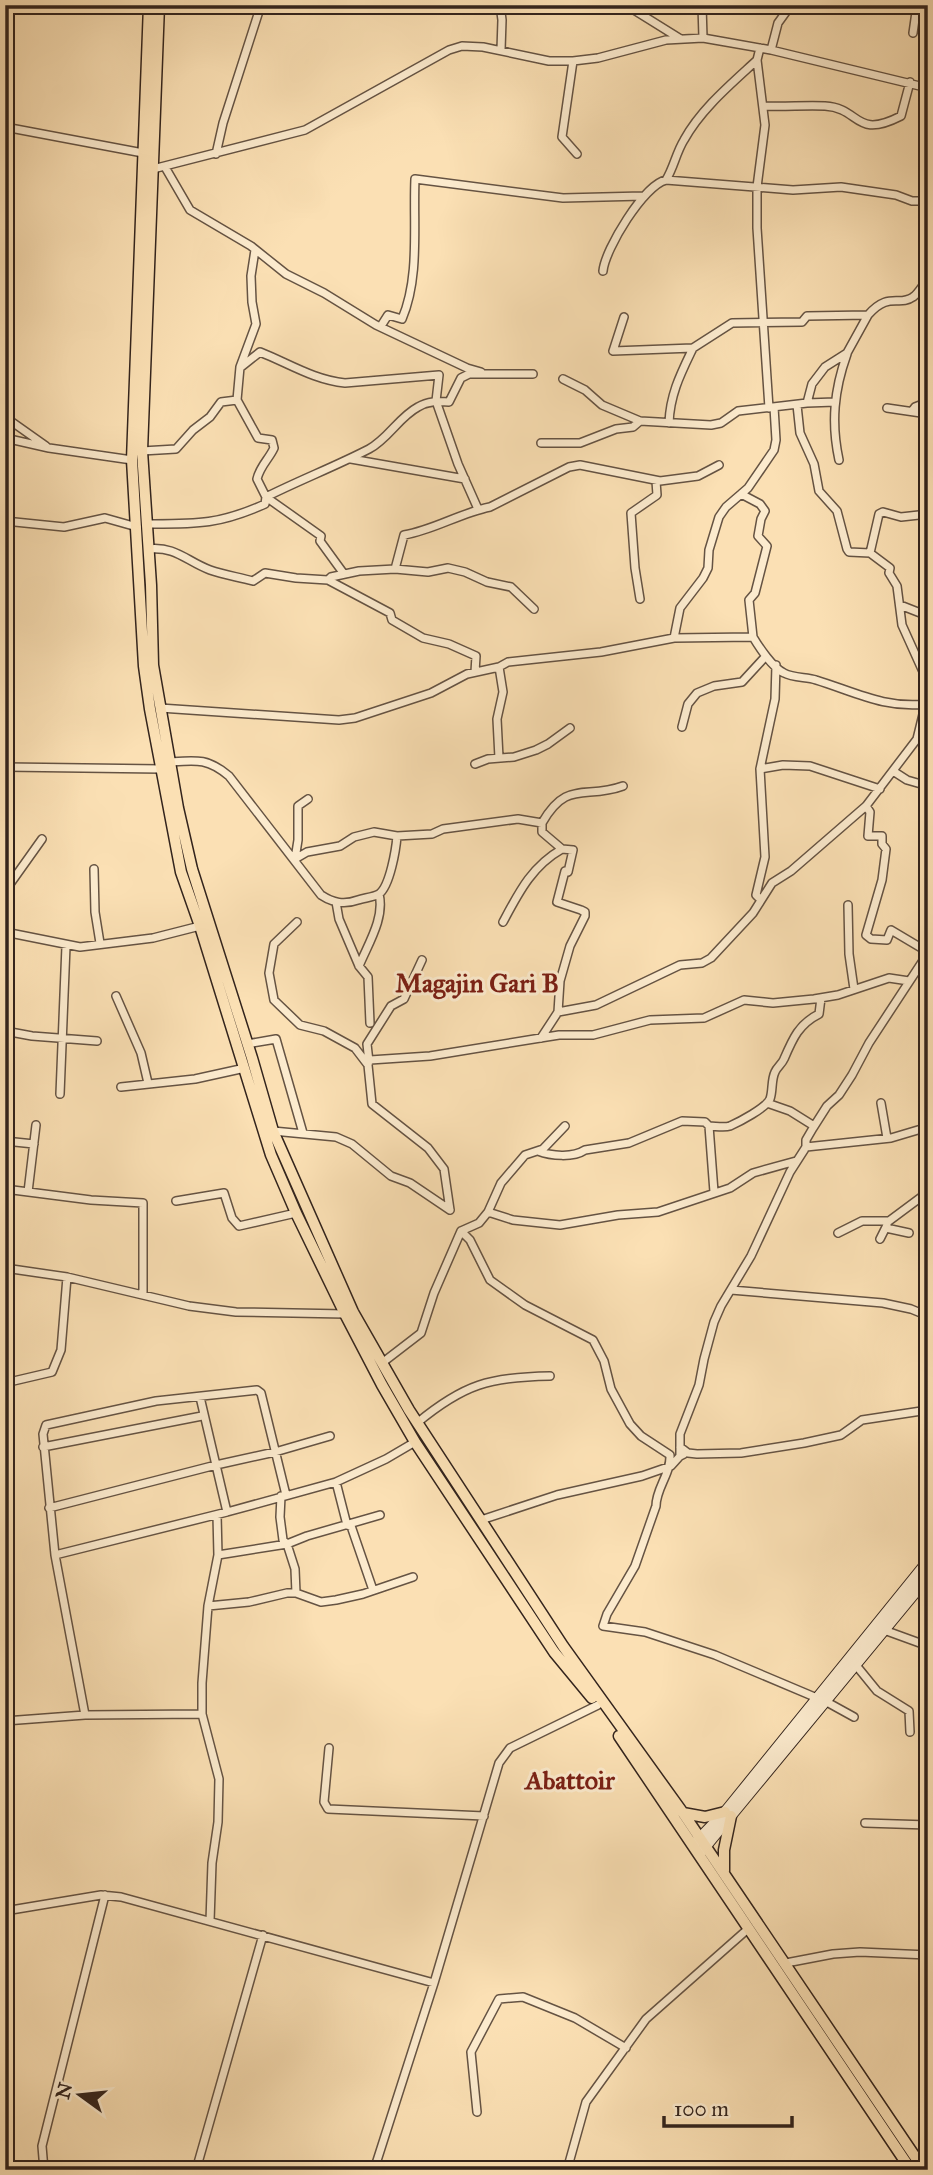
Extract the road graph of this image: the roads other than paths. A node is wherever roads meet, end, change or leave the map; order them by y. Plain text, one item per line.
1 (149, 5) edge
2 (159, 5) edge
3 (261, 5) edge
4 (500, 5) edge
5 (626, 5) edge
6 (702, 5) edge
7 (791, 5) edge
8 (917, 5) edge
9 (913, 33) dead end
10 (680, 38) junction
11 (703, 38) junction
12 (760, 48) junction
13 (501, 50) junction
14 (771, 50) junction
15 (757, 60) junction
16 (573, 61) junction
17 (910, 82) junction
18 (928, 88) edge
19 (764, 106) junction
20 (5, 127) edge
21 (143, 153) junction
22 (216, 154) junction
23 (577, 154) dead end
24 (166, 167) junction
25 (148, 171) junction
26 (666, 180) junction
27 (757, 187) junction
28 (643, 196) junction
29 (928, 201) edge
30 (255, 250) junction
31 (603, 271) dead end
32 (928, 279) edge
33 (868, 315) junction
34 (624, 317) dead end
35 (765, 323) junction
36 (381, 326) junction
37 (693, 348) junction
38 (847, 354) junction
39 (240, 367) junction
40 (492, 374) junction
41 (533, 374) dead end
42 (563, 379) dead end
43 (237, 400) junction
44 (436, 401) junction
45 (835, 402) junction
46 (928, 402) edge
47 (807, 403) junction
48 (797, 405) junction
49 (771, 407) junction
50 (887, 408) dead end
51 (912, 411) junction
52 (928, 414) edge
53 (5, 418) edge
54 (640, 421) junction
55 (669, 423) junction
56 (5, 438) edge
57 (541, 443) dead end
58 (49, 448) junction
59 (142, 452) junction
60 (351, 459) junction
61 (132, 460) junction
62 (839, 460) dead end
63 (719, 465) dead end
64 (466, 479) junction
65 (656, 481) junction
66 (741, 494) junction
67 (266, 497) junction
68 (478, 509) junction
69 (928, 514) edge
70 (5, 520) edge
71 (141, 525) junction
72 (148, 549) junction
73 (870, 553) junction
74 (395, 569) junction
75 (344, 574) junction
76 (328, 580) junction
77 (640, 599) dead end
78 (900, 606) junction
79 (534, 609) dead end
80 (928, 616) edge
81 (753, 637) junction
82 (674, 638) junction
83 (765, 657) junction
84 (776, 665) junction
85 (499, 667) junction
86 (475, 672) junction
87 (926, 704) edge
88 (160, 708) junction
89 (682, 727) dead end
90 (570, 728) dead end
91 (499, 758) junction
92 (475, 764) dead end
93 (5, 766) edge
94 (165, 766) junction
95 (760, 769) junction
96 (893, 771) junction
97 (624, 786) dead end
98 (928, 786) edge
99 (880, 789) junction
100 (308, 799) dead end
101 (866, 806) junction
102 (173, 809) junction
103 (542, 823) junction
104 (397, 836) junction
105 (42, 839) dead end
106 (562, 849) junction
107 (295, 859) junction
108 (94, 869) dead end
109 (5, 891) edge
110 (379, 894) junction
111 (761, 900) junction
112 (336, 902) junction
113 (848, 905) dead end
114 (297, 922) dead end
115 (503, 922) dead end
116 (200, 926) junction
117 (5, 932) edge
118 (100, 943) junction
119 (66, 946) junction
120 (928, 953) edge
121 (422, 960) dead end
122 (359, 966) junction
123 (909, 981) junction
124 (853, 989) junction
125 (116, 996) dead end
126 (821, 998) junction
127 (558, 1012) junction
128 (370, 1023) dead end
129 (5, 1031) edge
130 (541, 1038) junction
131 (60, 1039) junction
132 (97, 1041) dead end
133 (247, 1044) junction
134 (369, 1063) junction
135 (245, 1068) junction
136 (148, 1083) junction
137 (121, 1087) dead end
138 (60, 1094) dead end
139 (767, 1103) junction
140 (881, 1103) dead end
141 (36, 1125) dead end
142 (565, 1126) dead end
143 (709, 1126) junction
144 (814, 1126) junction
145 (928, 1126) edge
146 (273, 1131) junction
147 (303, 1133) junction
148 (887, 1138) junction
149 (5, 1141) edge
150 (34, 1144) junction
151 (806, 1147) junction
152 (538, 1151) junction
153 (796, 1161) junction
154 (5, 1189) edge
155 (27, 1192) junction
156 (714, 1192) junction
157 (928, 1192) edge
158 (176, 1201) dead end
159 (488, 1212) junction
160 (296, 1213) junction
161 (887, 1225) junction
162 (461, 1231) junction
163 (838, 1233) dead end
164 (909, 1233) dead end
165 (880, 1239) dead end
166 (5, 1268) edge
167 (66, 1277) junction
168 (731, 1290) junction
169 (143, 1294) junction
170 (345, 1314) junction
171 (928, 1316) edge
172 (382, 1363) junction
173 (550, 1376) dead end
174 (5, 1383) edge
175 (200, 1398) junction
176 (928, 1410) edge
177 (202, 1416) junction
178 (417, 1423) junction
179 (330, 1436) dead end
180 (415, 1442) junction
181 (43, 1447) junction
182 (275, 1452) junction
183 (682, 1452) junction
184 (216, 1465) junction
185 (671, 1466) junction
186 (336, 1482) junction
187 (283, 1495) junction
188 (49, 1507) junction
189 (227, 1512) junction
190 (217, 1515) junction
191 (380, 1515) dead end
192 (481, 1520) junction
193 (347, 1525) junction
194 (287, 1544) junction
195 (55, 1555) junction
196 (218, 1555) junction
197 (928, 1561) edge
198 (414, 1577) dead end
199 (928, 1577) edge
200 (373, 1590) junction
201 (296, 1593) junction
202 (208, 1606) junction
203 (884, 1630) junction
204 (928, 1646) edge
205 (855, 1664) junction
206 (821, 1700) junction
207 (598, 1705) junction
208 (202, 1714) junction
209 (85, 1715) junction
210 (854, 1717) dead end
211 (5, 1721) edge
212 (909, 1732) dead end
213 (328, 1748) dead end
214 (683, 1813) junction
215 (728, 1814) junction
216 (484, 1816) junction
217 (865, 1823) dead end
218 (928, 1825) edge
219 (700, 1847) junction
220 (724, 1874) junction
221 (105, 1895) junction
222 (5, 1911) edge
223 (210, 1921) junction
224 (749, 1928) junction
225 (263, 1936) junction
226 (928, 1955) edge
227 (786, 1963) junction
228 (434, 1983) junction
229 (625, 2048) junction
230 (477, 2112) dead end
231 (44, 2170) edge
232 (196, 2170) edge
233 (374, 2170) edge
234 (567, 2170) edge
235 (911, 2170) edge
236 (924, 2170) edge

1 - 21 main road
2 - 25 main road
3 - 22 street
4 - 13 street
5 - 10 street
6 - 11 street
7 - 14 street
8 - 9 street
10 - 11 street
10 - 16 street
11 - 12 street
12 - 14 street
12 - 15 street
13 - 16 street
13 - 22 street
14 - 17 street
15 - 19 street
15 - 26 street
16 - 23 street
17 - 18 street
17 - 19 street
19 - 27 street
20 - 21 street
21 - 25 main road
22 - 24 street
24 - 25 street
24 - 30 street
25 - 59 main road
25 - 61 main road
26 - 27 street
26 - 28 street
27 - 29 street
27 - 35 street
28 - 31 street
28 - 36 street
30 - 36 street
30 - 39 street
32 - 33 street
33 - 35 street
33 - 38 street
34 - 37 street
35 - 37 street
35 - 49 street
36 - 40 street
37 - 55 street
38 - 45 street
38 - 47 street
39 - 43 street
39 - 44 street
40 - 41 street
40 - 44 street
42 - 54 street
43 - 59 street
43 - 67 street
44 - 60 street
44 - 64 street
45 - 47 street
45 - 62 street
46 - 51 street
47 - 48 street
48 - 49 street
48 - 73 street
49 - 55 street
49 - 66 street
50 - 51 street
51 - 52 street
53 - 58 street
54 - 55 street
54 - 57 street
56 - 58 street
58 - 61 street
59 - 71 main road
60 - 64 street
60 - 67 street
61 - 71 main road
63 - 65 street
64 - 68 street
65 - 68 street
65 - 77 street
66 - 81 street
66 - 82 street
67 - 71 street
67 - 75 street
68 - 74 street
69 - 73 street
70 - 71 street
71 - 72 main road
71 - 94 main road
72 - 76 street
72 - 88 main road
73 - 78 street
74 - 75 street
74 - 79 street
75 - 76 street
76 - 86 street
78 - 80 street
78 - 87 street
81 - 82 street
81 - 83 street
82 - 85 street
83 - 84 street
83 - 89 street
84 - 87 street
84 - 95 street
85 - 86 street
85 - 91 street
86 - 88 street
87 - 96 street
88 - 94 main road
90 - 91 street
91 - 92 street
93 - 94 street
94 - 102 main road
94 - 107 street
95 - 99 street
95 - 111 street
96 - 98 street
96 - 99 street
97 - 103 street
99 - 101 street
100 - 107 street
101 - 111 street
101 - 120 street
102 - 116 main road
102 - 133 main road
103 - 104 street
103 - 106 street
104 - 107 street
104 - 110 street
105 - 109 street
106 - 115 street
106 - 127 street
107 - 112 street
108 - 118 street
110 - 112 street
110 - 122 street
111 - 127 street
112 - 122 street
113 - 124 street
114 - 134 street
116 - 118 street
116 - 135 main road
117 - 119 street
118 - 119 street
119 - 131 street
120 - 123 street
121 - 134 street
122 - 128 street
123 - 124 street
123 - 144 street
124 - 126 street
125 - 136 street
126 - 130 street
126 - 139 street
127 - 130 street
129 - 131 street
130 - 134 street
131 - 132 street
131 - 138 street
133 - 146 main road
133 - 147 street
134 - 147 street
135 - 136 street
135 - 160 main road
136 - 137 street
139 - 143 street
139 - 144 street
140 - 148 street
141 - 150 street
142 - 152 street
143 - 152 street
143 - 156 street
144 - 151 street
145 - 148 street
146 - 147 street
146 - 172 main road
148 - 151 street
149 - 150 street
150 - 155 street
151 - 153 street
152 - 159 street
153 - 156 street
153 - 168 street
154 - 155 street
155 - 169 street
156 - 159 street
157 - 161 street
158 - 160 street
159 - 162 street
160 - 170 main road
161 - 163 street
161 - 164 street
161 - 165 street
162 - 172 street
162 - 185 street
166 - 167 street
167 - 169 street
167 - 174 street
168 - 171 street
168 - 183 street
169 - 170 street
170 - 180 main road
172 - 178 main road
173 - 178 street
175 - 177 street
175 - 181 street
175 - 182 street
176 - 183 street
177 - 181 street
177 - 184 street
178 - 192 main road
179 - 182 street
180 - 186 street
180 - 207 main road
181 - 188 street
182 - 184 street
182 - 187 street
183 - 185 street
184 - 188 street
184 - 189 street
185 - 192 street
185 - 206 street
186 - 187 street
186 - 193 street
187 - 189 street
187 - 194 street
188 - 195 street
189 - 190 street
190 - 195 street
190 - 196 street
191 - 193 street
192 - 214 main road
193 - 194 street
193 - 200 street
194 - 196 street
194 - 201 street
195 - 209 street
196 - 202 street
197 - 206 main road
198 - 200 street
199 - 203 main road
200 - 201 street
201 - 202 street
202 - 208 street
203 - 204 street
203 - 205 main road
205 - 206 main road
205 - 212 street
206 - 210 street
206 - 215 main road
207 - 216 street
207 - 219 main road
208 - 209 street
208 - 223 street
209 - 211 street
213 - 216 street
214 - 215 main road
214 - 219 main road
215 - 219 main road
215 - 220 main road
216 - 228 street
217 - 218 street
219 - 220 main road
219 - 224 main road
220 - 227 main road
221 - 222 street
221 - 223 street
221 - 231 street
223 - 225 street
224 - 229 street
224 - 235 main road
225 - 228 street
225 - 232 street
226 - 227 street
227 - 236 main road
228 - 233 street
229 - 230 street
229 - 234 street

